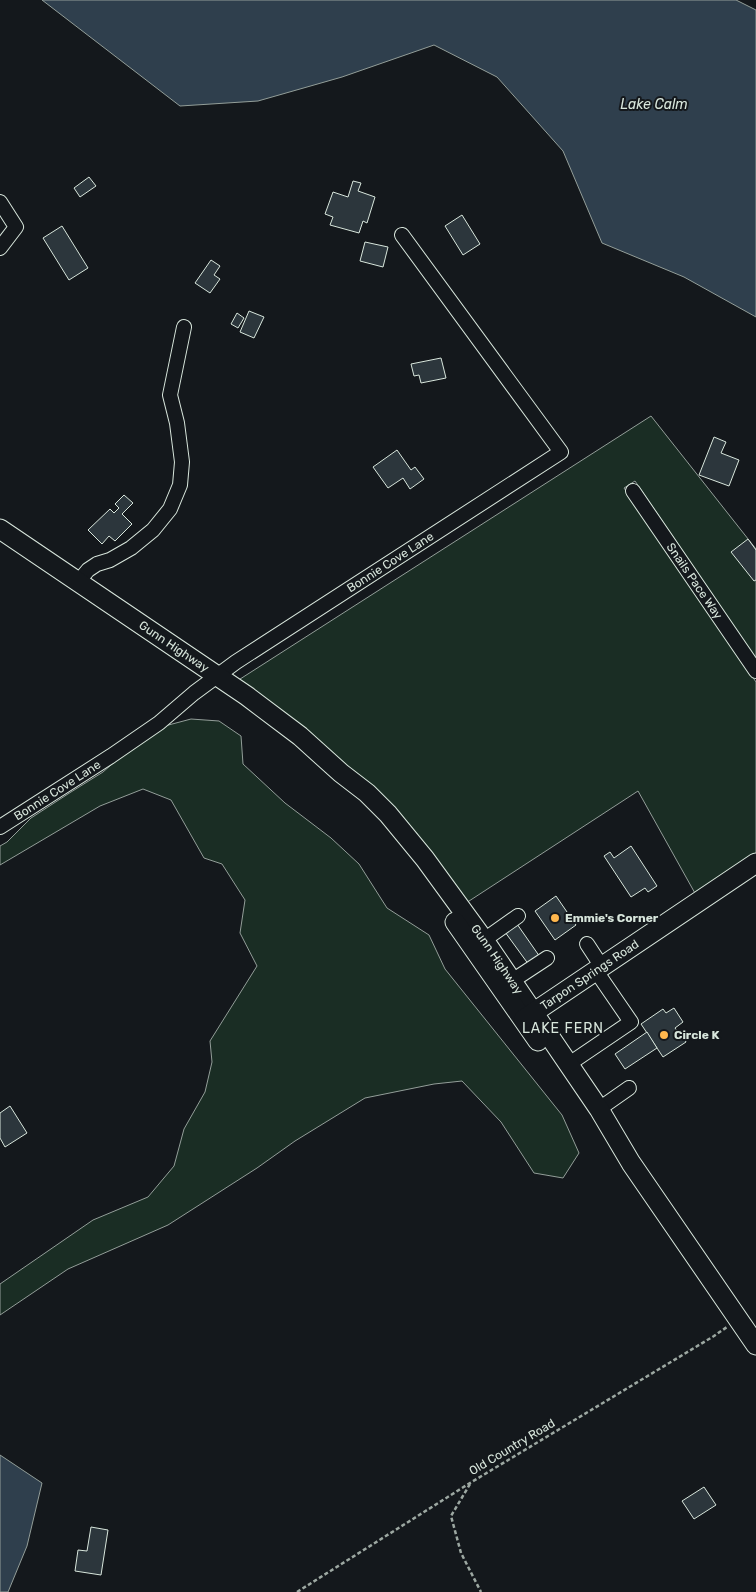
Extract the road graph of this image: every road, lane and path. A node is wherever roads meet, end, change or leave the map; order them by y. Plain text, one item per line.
1 (0, 202) edge
2 (402, 235) dead end
3 (0, 248) edge
4 (184, 327) dead end
5 (634, 491) dead end
6 (0, 529) edge
7 (78, 582) junction
8 (756, 671) edge
9 (217, 675) junction
10 (341, 773) junction
11 (0, 827) edge
12 (756, 863) edge
13 (518, 916) dead end
14 (484, 940) junction
15 (587, 944) dead end
16 (547, 958) dead end
17 (599, 969) junction
18 (512, 981) junction
19 (529, 1016) junction
20 (569, 1064) junction
21 (629, 1088) dead end
22 (599, 1109) junction
23 (631, 1163) junction
24 (738, 1319) junction
25 (756, 1345) edge
26 (470, 1483) junction
27 (297, 1592) edge
28 (480, 1592) edge

1 - 3 street
2 - 9 street, Bonnie Cove Lane
4 - 7 street
5 - 8 street, Snails Pace Way
6 - 7 main road, Gunn Highway
7 - 9 main road, Gunn Highway
9 - 10 main road, Gunn Highway
9 - 11 street, Bonnie Cove Lane
10 - 14 main road, Gunn Highway
10 - 19 main road, Gunn Highway
12 - 17 main road, Tarpon Springs Road
13 - 14 street
14 - 18 main road, Gunn Highway
15 - 17 street
16 - 18 street
17 - 19 main road, Tarpon Springs Road
17 - 20 street
18 - 19 main road, Gunn Highway
19 - 20 main road, Gunn Highway
19 - 23 main road, Gunn Highway
20 - 22 main road, Gunn Highway
21 - 22 street
22 - 23 main road, Gunn Highway
23 - 24 main road, Gunn Highway
24 - 25 main road, Gunn Highway
24 - 26 path, Old Country Road
26 - 27 path, Old Country Road
26 - 28 path

